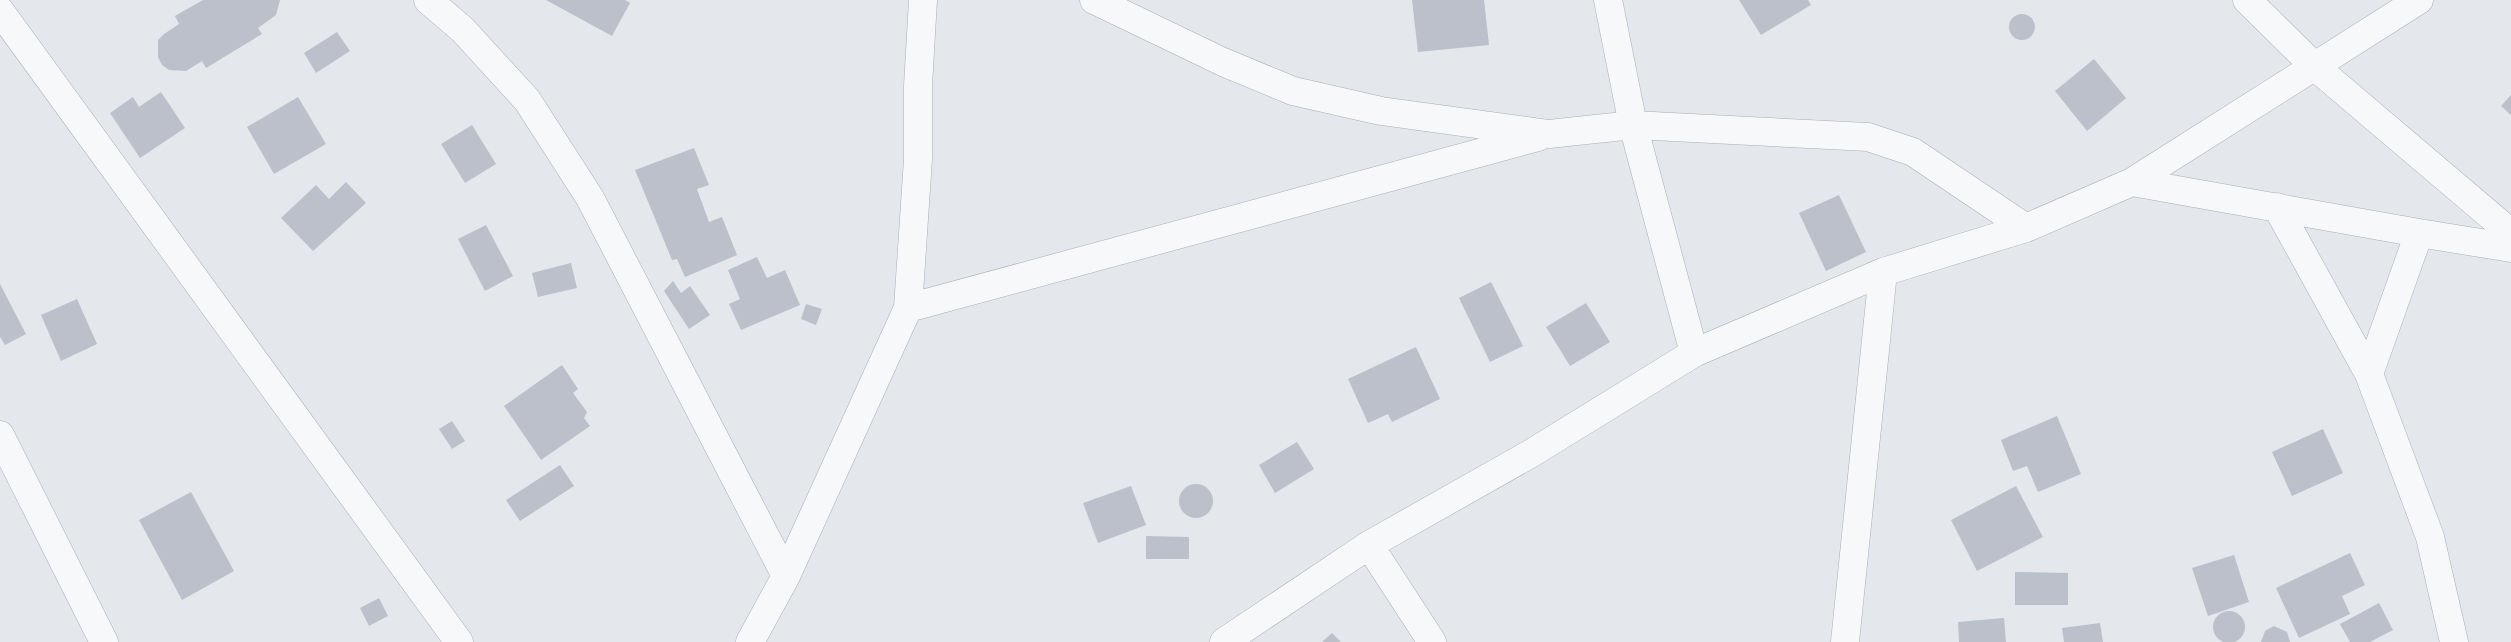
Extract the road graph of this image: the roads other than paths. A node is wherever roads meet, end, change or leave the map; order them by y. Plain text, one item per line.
1 (12, 0) edge
2 (428, 0) edge
3 (923, 0) edge
4 (1094, 0) edge
5 (1608, 0) edge
6 (2247, 0) edge
7 (2419, 0) edge
8 (0, 11) edge
9 (2313, 65) junction
10 (1633, 125) junction
11 (1549, 134) junction
12 (2132, 182) junction
13 (2277, 207) junction
14 (2026, 228) junction
15 (2419, 233) junction
16 (2511, 233) edge
17 (2511, 248) edge
18 (1883, 272) junction
19 (908, 308) junction
20 (1694, 353) junction
21 (2369, 374) junction
22 (0, 435) edge
23 (1369, 545) junction
24 (786, 576) junction
25 (104, 642) edge
26 (460, 642) edge
27 (750, 642) edge
28 (1224, 642) edge
29 (1432, 642) edge
30 (1845, 642) edge
31 (2454, 642) edge

1 - 8 street
2 - 24 street
3 - 19 street
4 - 11 street
5 - 10 street
6 - 9 street
7 - 9 street
8 - 26 street
9 - 12 street
9 - 16 street
10 - 11 street
10 - 14 street
10 - 20 street
11 - 19 street
12 - 13 street
12 - 14 street
13 - 15 street
13 - 21 street
14 - 18 street
15 - 17 street
15 - 21 street
18 - 20 street
18 - 30 street
19 - 24 street
20 - 23 street
21 - 31 street
22 - 25 street
23 - 28 street
23 - 29 street
24 - 27 street

